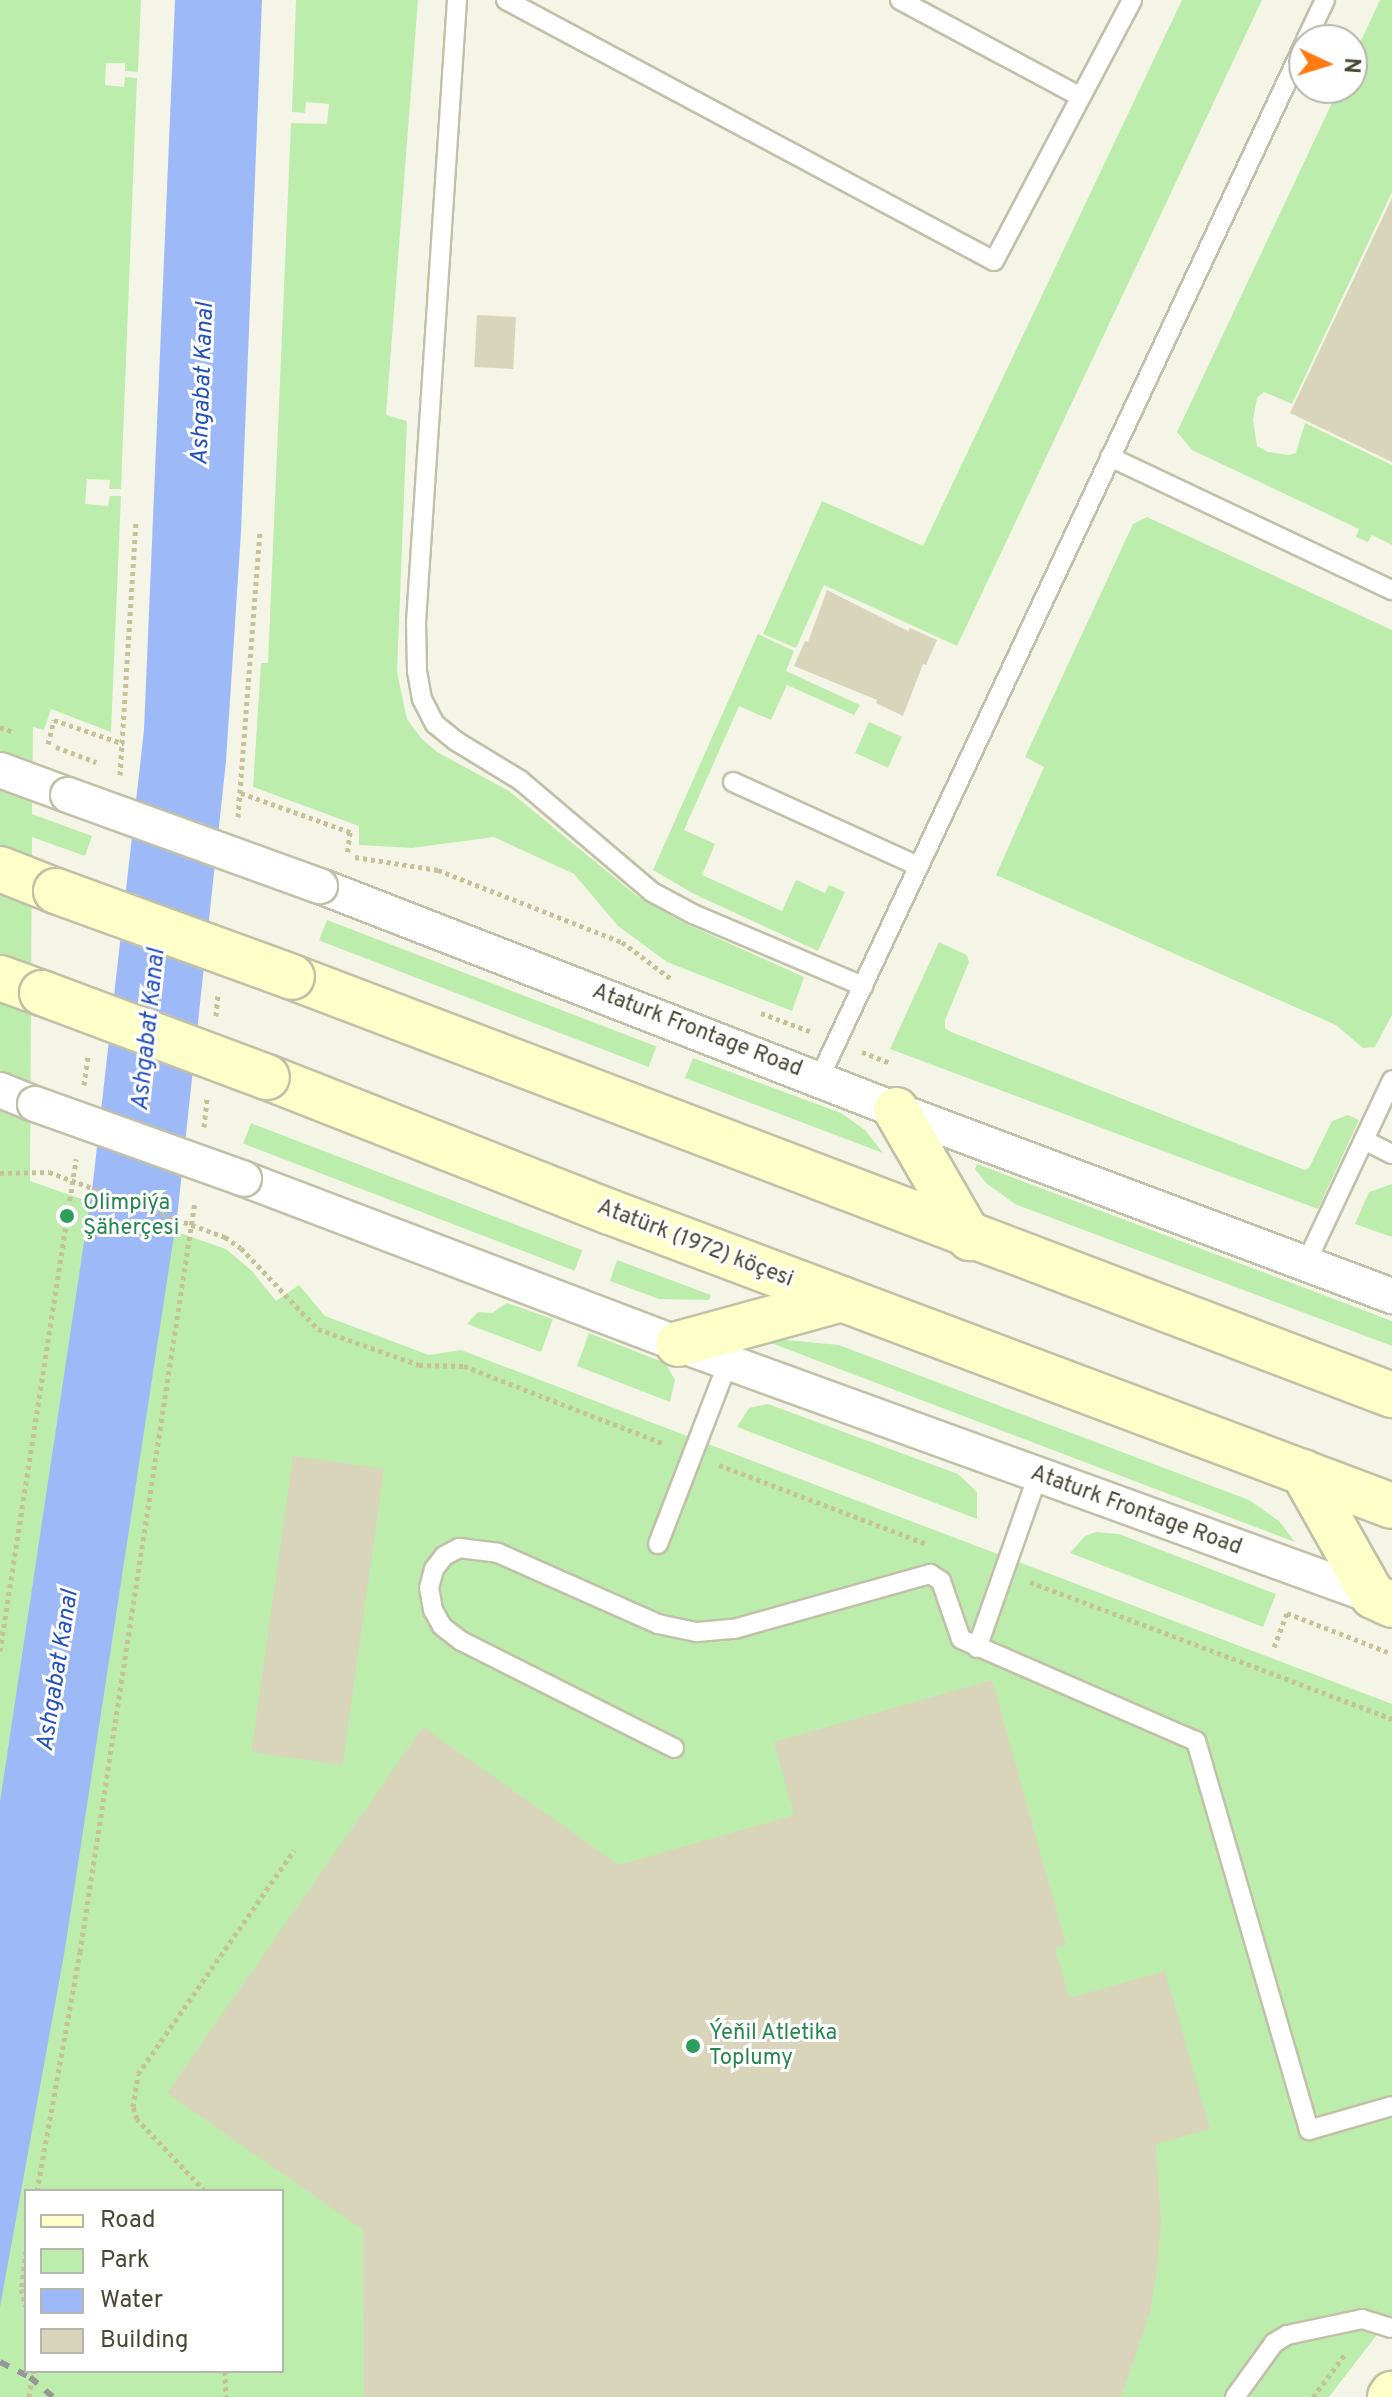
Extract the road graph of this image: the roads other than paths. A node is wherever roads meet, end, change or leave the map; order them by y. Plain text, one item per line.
1 (457, 0) edge
2 (506, 0) edge
3 (900, 0) edge
4 (1132, 0) edge
5 (1325, 0) edge
6 (1314, 24) edge
7 (1288, 78) edge
8 (1081, 97) junction
9 (1110, 457) junction
10 (1392, 590) edge
11 (0, 770) edge
12 (733, 782) dead end
13 (918, 866) junction
14 (0, 869) edge
15 (0, 978) edge
16 (863, 986) junction
17 (819, 1079) junction
18 (1392, 1080) edge
19 (0, 1090) edge
20 (896, 1110) junction
21 (1364, 1140) junction
22 (1392, 1154) edge
23 (970, 1238) junction
24 (1306, 1263) junction
25 (1392, 1296) edge
26 (842, 1299) junction
27 (678, 1344) junction
28 (728, 1363) junction
29 (1392, 1395) edge
30 (1303, 1472) junction
31 (1038, 1475) junction
32 (1392, 1506) edge
33 (658, 1544) dead end
34 (1382, 1601) edge
35 (977, 1648) junction
36 (674, 1748) dead end
37 (1392, 2106) edge
38 (1391, 2328) edge
39 (1235, 2397) edge

1 - 16 lane
2 - 8 lane
3 - 8 lane
4 - 8 lane
5 - 6 lane
7 - 9 lane
9 - 10 lane
9 - 13 lane
11 - 17 street, Ataturk Frontage Road, bridge
12 - 13 lane
13 - 16 lane
14 - 23 main road, bridge
15 - 26 main road, Atatürk (1972) köçesi, bridge
16 - 17 lane
17 - 20 street, Ataturk Frontage Road
18 - 21 lane
19 - 27 street, Ataturk Frontage Road, bridge
20 - 23 main road
20 - 24 street, Ataturk Frontage Road
21 - 22 lane
21 - 24 lane
23 - 29 main road
24 - 25 street, Ataturk Frontage Road
26 - 27 main road
26 - 30 main road, Atatürk (1972) köçesi
27 - 28 street, Ataturk Frontage Road
28 - 31 street, Ataturk Frontage Road
28 - 33 lane
30 - 32 main road, Atatürk (1972) köçesi
30 - 34 main road
31 - 34 street, Ataturk Frontage Road
31 - 35 lane
35 - 36 lane
35 - 37 lane
38 - 39 lane

